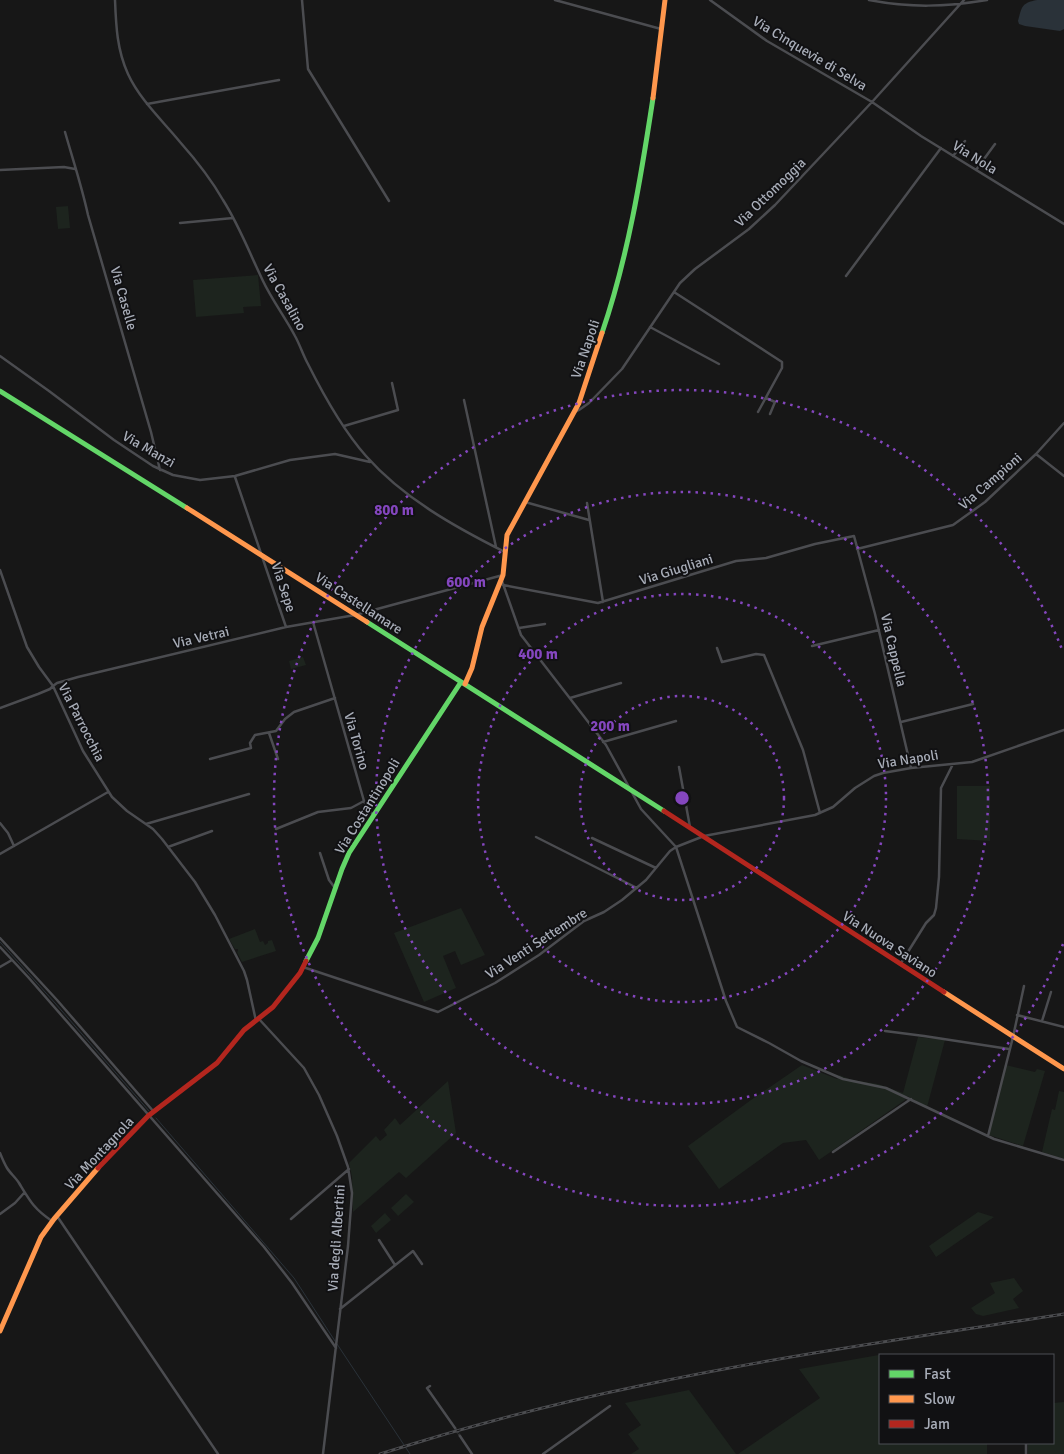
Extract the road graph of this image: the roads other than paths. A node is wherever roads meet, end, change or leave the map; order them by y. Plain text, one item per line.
1 (115, 0) edge
2 (302, 0) edge
3 (555, 0) edge
4 (665, 0) edge
5 (710, 0) edge
6 (869, 0) edge
7 (964, 0) edge
8 (987, 0) edge
9 (959, 5) junction
10 (661, 29) junction
11 (278, 80) dead end
12 (872, 102) junction
13 (147, 104) junction
14 (877, 105) joint
15 (65, 132) dead end
16 (965, 142) dead end
17 (995, 144) dead end
18 (941, 148) junction
19 (953, 156) junction
20 (75, 169) junction
21 (0, 170) edge
22 (976, 170) junction
23 (389, 201) dead end
24 (234, 218) junction
25 (180, 223) dead end
26 (1064, 224) edge
27 (846, 276) dead end
28 (674, 292) junction
29 (650, 328) junction
30 (0, 356) edge
31 (719, 364) dead end
32 (392, 383) dead end
33 (0, 391) edge
34 (766, 398) junction
35 (464, 400) dead end
36 (574, 412) junction
37 (758, 412) dead end
38 (770, 414) dead end
39 (1064, 423) edge
40 (344, 426) junction
41 (1036, 454) junction
42 (372, 462) junction
43 (160, 470) junction
44 (235, 476) junction
45 (1064, 476) edge
46 (525, 502) junction
47 (586, 503) dead end
48 (590, 520) junction
49 (854, 536) joint
50 (496, 547) junction
51 (857, 548) junction
52 (505, 552) junction
53 (262, 555) junction
54 (0, 570) edge
55 (502, 580) junction
56 (603, 602) junction
57 (355, 614) junction
58 (313, 622) junction
59 (545, 624) dead end
60 (286, 626) junction
61 (519, 628) junction
62 (879, 630) junction
63 (812, 646) dead end
64 (717, 648) dead end
65 (463, 683) junction
66 (622, 684) dead end
67 (52, 686) junction
68 (335, 698) junction
69 (570, 698) junction
70 (973, 704) dead end
71 (0, 708) edge
72 (676, 721) dead end
73 (900, 722) junction
74 (1064, 730) edge
75 (269, 733) junction
76 (603, 742) junction
77 (210, 759) dead end
78 (278, 759) dead end
79 (953, 764) junction
80 (679, 767) dead end
81 (911, 768) junction
82 (628, 788) junction
83 (108, 792) junction
84 (248, 794) dead end
85 (364, 801) junction
86 (820, 813) junction
87 (374, 815) junction
88 (0, 823) edge
89 (146, 824) junction
90 (691, 828) junction
91 (276, 829) dead end
92 (212, 831) dead end
93 (704, 836) junction
94 (536, 837) dead end
95 (592, 838) dead end
96 (14, 846) junction
97 (168, 847) junction
98 (676, 847) junction
99 (320, 853) dead end
100 (0, 854) edge
101 (656, 868) junction
102 (335, 888) junction
103 (637, 888) junction
104 (0, 938) edge
105 (0, 947) edge
106 (12, 960) junction
107 (901, 964) junction
108 (0, 967) edge
109 (303, 967) junction
110 (1024, 986) dead end
111 (1051, 992) dead end
112 (1018, 1015) junction
113 (257, 1020) junction
114 (1042, 1021) junction
115 (1064, 1027) edge
116 (885, 1031) dead end
117 (1013, 1037) junction
118 (1009, 1049) junction
119 (1064, 1070) edge
120 (911, 1099) junction
121 (152, 1113) junction
122 (988, 1136) junction
123 (833, 1152) dead end
124 (0, 1154) edge
125 (1064, 1160) edge
126 (348, 1169) junction
127 (24, 1193) junction
128 (0, 1214) edge
129 (57, 1216) junction
130 (291, 1219) dead end
131 (52, 1221) junction
132 (379, 1240) dead end
133 (422, 1264) dead end
134 (395, 1265) junction
135 (340, 1309) junction
136 (0, 1332) edge
137 (336, 1346) junction
138 (430, 1386) dead end
139 (610, 1406) dead end
140 (455, 1428) tunnel mouth
141 (460, 1436) tunnel mouth
142 (218, 1454) edge
143 (323, 1454) edge
144 (472, 1454) edge
145 (542, 1454) edge

1 - 13 street, Via Casalino
2 - 23 street
3 - 10 street
4 - 10 street, Via Napoli
5 - 12 street, Via Cinquevie di Selva
6 - 9 street
7 - 9 street, Via Ottomoggia
8 - 9 street
9 - 12 street, Via Ottomoggia
10 - 36 street, Via Napoli
11 - 13 street
12 - 14 street, Via Cinquevie di Selva
12 - 28 street, Via Ottomoggia
13 - 24 street, Via Casalino
14 - 18 street, Via Nola
15 - 20 street, Via Caselle
16 - 19 street
17 - 22 street
18 - 19 street, Via Nola
18 - 27 street
19 - 22 street, Via Nola
20 - 21 street
20 - 43 street, Via Caselle
22 - 26 street, Via Nola
24 - 25 street
24 - 40 street, Via Casalino
28 - 29 street, Via Ottomoggia
28 - 34 street
29 - 31 street
29 - 36 street, Via Ottomoggia
30 - 43 street, Via Manzi
32 - 40 street
33 - 53 street, Via Castellamare
34 - 37 street
34 - 38 street
35 - 50 street
36 - 46 street, Via Napoli
39 - 41 street, Via Campioni
40 - 42 street, Via Casalino
41 - 45 street
41 - 51 street, Via Campioni
42 - 44 street, Via Manzi
42 - 50 street, Via Casalino
43 - 44 street, Via Manzi
44 - 53 street, Via Sepe
46 - 48 street
46 - 52 street, Via Napoli
47 - 48 street
48 - 56 street
49 - 51 street, Via Cappella
49 - 56 street, Via Giugliani
50 - 52 street, Via Casalino
51 - 62 street, Via Cappella
52 - 55 street, Via Napoli
53 - 57 street, Via Castellamare
53 - 60 street, Via Sepe
54 - 67 street, Via Parrocchia
55 - 56 street, Via Giugliani
55 - 57 street, Via Vetrai
55 - 61 street
55 - 65 street, Via Napoli
57 - 58 street, Via Vetrai
57 - 65 street, Via Castellamare
58 - 60 street, Via Vetrai
58 - 68 street, Via Torino
59 - 61 street
60 - 67 street, Via Vetrai
61 - 69 street
62 - 63 street
62 - 73 street, Via Cappella
64 - 86 street
65 - 82 street, Via Castellamare
65 - 87 street, Via Costantinopoli
66 - 69 street
67 - 71 street, Via Vetrai
67 - 83 street, Via Parrocchia
68 - 75 street, Via Torino
68 - 85 street, Via Torino
69 - 76 street
70 - 73 street
72 - 76 street
73 - 81 street, Via Cappella
74 - 79 street, Via Napoli
75 - 77 street, Via Torino
75 - 78 street
76 - 82 street
79 - 81 street, Via Napoli
79 - 107 street
80 - 90 street
81 - 86 street, Via Napoli
82 - 90 street, Via Castellamare
82 - 98 street
83 - 89 street, Via Parrocchia
83 - 96 street
84 - 89 street
85 - 87 street, Via Torino
85 - 91 street
86 - 93 street, Via Napoli
87 - 102 street, Via Costantinopoli
88 - 96 street
89 - 97 street, Via Parrocchia
90 - 93 street, Via Castellamare
92 - 97 street
93 - 98 street, Via Venti Settembre
93 - 107 street, Via Nuova Saviano
94 - 103 street
95 - 101 street
96 - 100 street
97 - 113 street, Via Parrocchia
98 - 101 street, Via Venti Settembre
98 - 120 street
99 - 102 street
101 - 103 street, Via Venti Settembre
102 - 109 street, Via Costantinopoli
103 - 109 street, Via Venti Settembre
104 - 121 street
105 - 106 street
106 - 108 street
106 - 121 street
107 - 117 street, Via Nuova Saviano
109 - 113 street, Via Costantinopoli
110 - 112 street
111 - 114 street
112 - 114 street
112 - 117 street
113 - 121 street, Via Montagnola
113 - 126 street, Via degli Albertini
114 - 115 street
116 - 118 street
117 - 118 street
117 - 119 street, Via Nuova Saviano
118 - 122 street
120 - 122 street
120 - 123 street
121 - 129 street, Via Montagnola
121 - 137 street
122 - 125 street
124 - 127 street
126 - 130 street
126 - 135 street, Via degli Albertini
127 - 128 street
127 - 131 street
129 - 131 street, Via Montagnola
129 - 142 street
131 - 136 street, Via Montagnola
132 - 134 street
133 - 134 street
134 - 135 street
135 - 137 street, Via degli Albertini
137 - 143 street, Via degli Albertini
138 - 140 street
139 - 145 street
141 - 144 street

